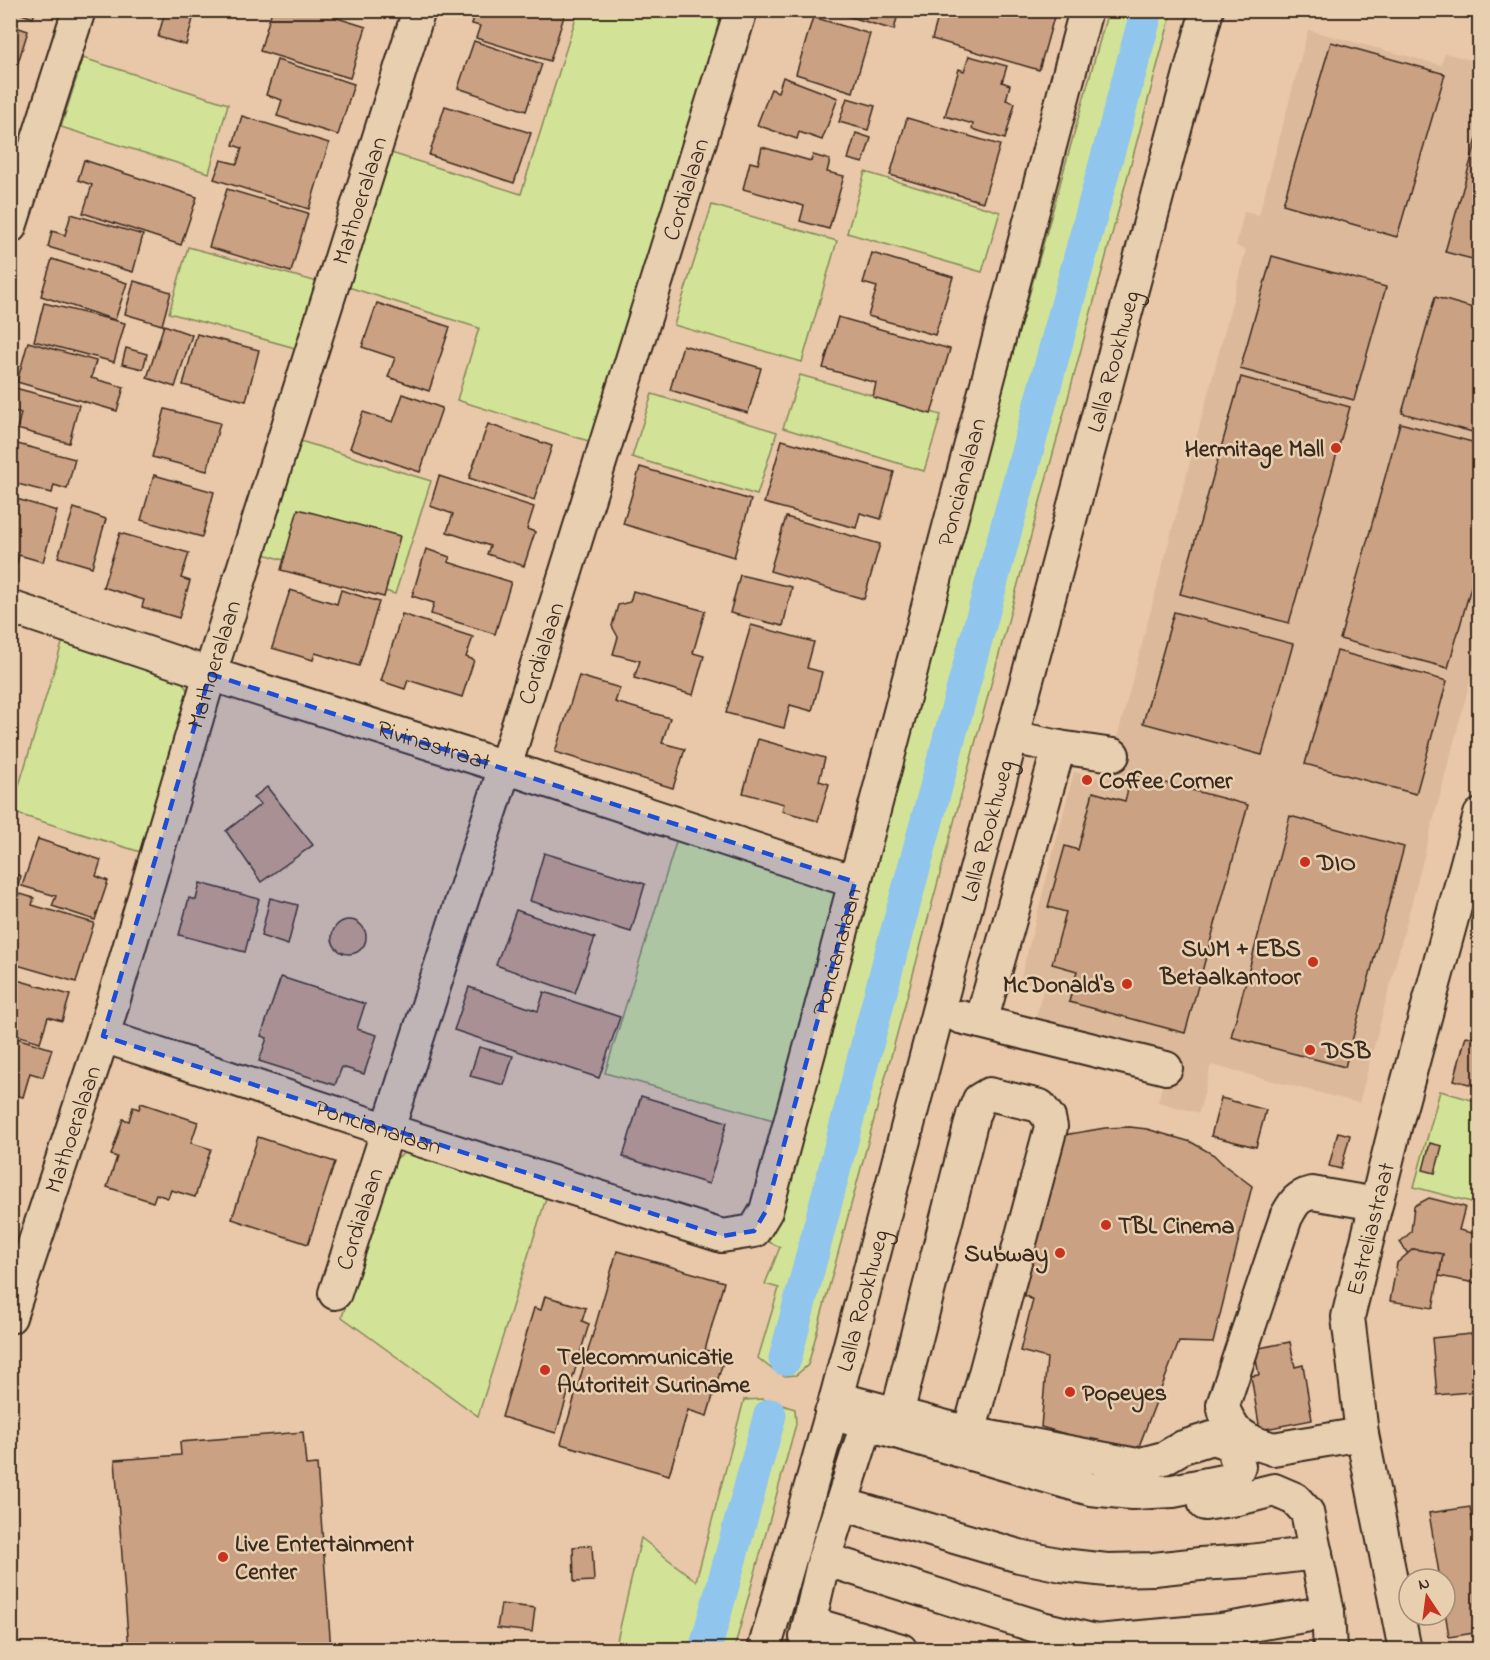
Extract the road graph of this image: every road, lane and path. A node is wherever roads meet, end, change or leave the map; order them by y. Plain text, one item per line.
1 (79, 10) edge
2 (419, 10) edge
3 (741, 10) edge
4 (1086, 10) edge
5 (1207, 10) edge
6 (10, 227) edge
7 (10, 607) edge
8 (210, 674) junction
9 (1012, 738) junction
10 (1059, 747) junction
11 (1113, 755) dead end
12 (505, 767) junction
13 (1479, 815) edge
14 (855, 882) junction
15 (938, 1011) junction
16 (981, 1022) junction
17 (103, 1036) junction
18 (1166, 1068) dead end
19 (388, 1130) junction
20 (1376, 1204) junction
21 (335, 1293) dead end
22 (10, 1317) edge
23 (897, 1414) junction
24 (831, 1415) junction
25 (969, 1433) junction
26 (1362, 1434) junction
27 (861, 1442) junction
28 (1273, 1449) junction
29 (1274, 1490) junction
30 (842, 1504) junction
31 (1316, 1553) junction
32 (825, 1559) junction
33 (1328, 1612) junction
34 (809, 1636) edge
35 (764, 1650) edge
36 (901, 1650) edge
37 (1330, 1650) edge
38 (1405, 1650) edge

1 - 6 street
2 - 8 street, Mathoeralaan
3 - 12 street, Cordialaan
4 - 14 street, Poncianalaan
5 - 9 street, Lalla Rookhweg
7 - 8 street, Rivinastraat
8 - 12 street, Rivinastraat
8 - 17 street, Mathoeralaan
9 - 10 street
9 - 15 street, Lalla Rookhweg
10 - 11 street
10 - 16 street
12 - 14 street, Rivinastraat
12 - 19 street, Cordialaan
13 - 20 street, Estreliastraat
14 - 19 street, Poncianalaan
15 - 16 street
15 - 24 street, Lalla Rookhweg
16 - 18 street
17 - 19 street, Poncianalaan
17 - 22 street, Mathoeralaan
19 - 21 street, Cordialaan
20 - 26 street, Estreliastraat
20 - 28 street
23 - 24 street
23 - 25 street
23 - 25 street
24 - 25 street
24 - 27 street
24 - 35 street, Lalla Rookhweg
26 - 28 street
26 - 38 street, Estreliastraat
27 - 29 street
27 - 30 street
28 - 29 street
29 - 31 street
30 - 31 street
30 - 32 street
31 - 33 street
32 - 33 street
32 - 34 street
33 - 37 street
34 - 36 street

